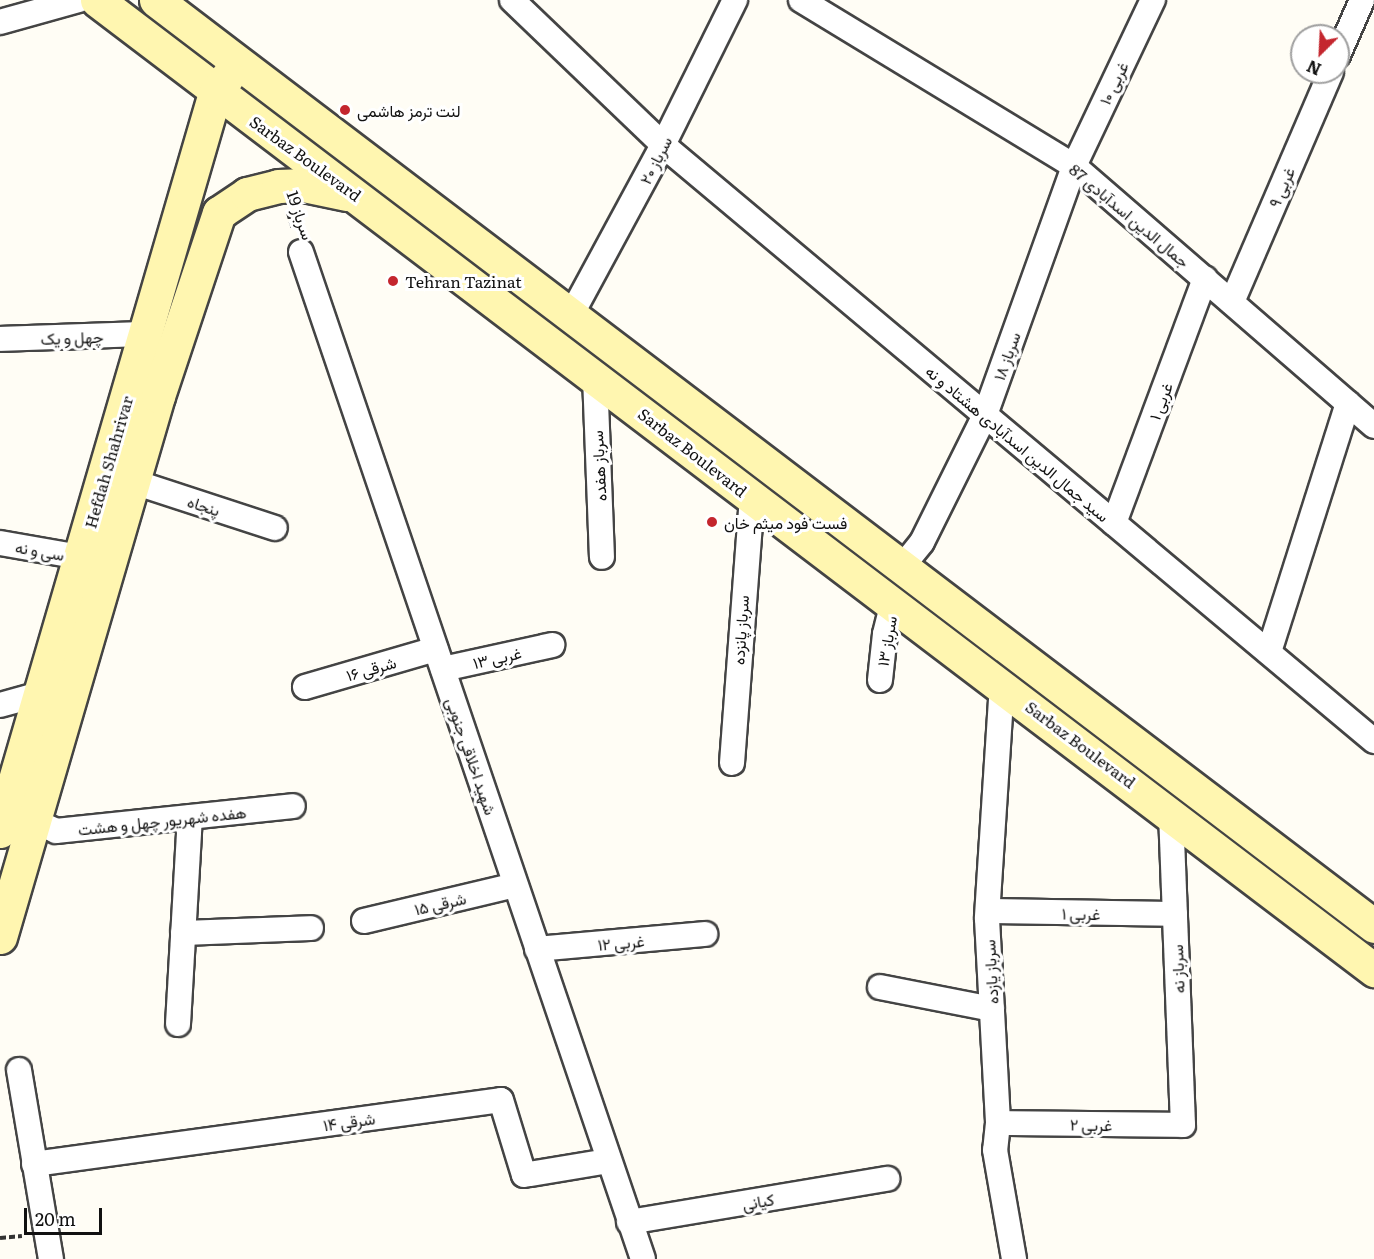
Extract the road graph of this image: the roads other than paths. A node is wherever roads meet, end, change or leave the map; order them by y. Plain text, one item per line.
1 (79, 0) edge
2 (97, 0) edge
3 (156, 0) edge
4 (512, 0) edge
5 (735, 0) edge
6 (801, 0) edge
7 (1153, 0) edge
8 (1362, 0) edge
9 (0, 22) edge
10 (1350, 28) edge
11 (237, 64) junction
12 (1326, 84) edge
13 (215, 93) junction
14 (663, 145) junction
15 (1074, 165) junction
16 (376, 210) junction
17 (302, 252) road end
18 (1205, 278) junction
19 (1232, 302) junction
20 (570, 316) junction
21 (145, 334) junction
22 (0, 339) edge
23 (595, 376) junction
24 (1348, 403) junction
25 (985, 415) junction
26 (1374, 426) edge
27 (134, 482) junction
28 (752, 497) junction
29 (1114, 523) junction
30 (275, 528) dead end
31 (0, 543) edge
32 (80, 557) junction
33 (602, 557) dead end
34 (901, 568) junction
35 (893, 603) junction
36 (552, 645) dead end
37 (1269, 652) junction
38 (439, 659) junction
39 (880, 680) dead end
40 (1002, 684) junction
41 (306, 687) dead end
42 (40, 694) junction
43 (0, 705) edge
44 (1374, 741) edge
45 (732, 763) dead end
46 (293, 806) dead end
47 (1171, 813) junction
48 (190, 817) junction
49 (34, 821) junction
50 (0, 831) edge
51 (515, 885) junction
52 (988, 911) junction
53 (1175, 914) junction
54 (364, 921) dead end
55 (1374, 926) edge
56 (311, 928) dead end
57 (183, 933) junction
58 (705, 934) dead end
59 (0, 937) edge
60 (537, 949) junction
61 (1374, 970) edge
62 (880, 987) dead end
63 (992, 1009) junction
64 (178, 1024) dead end
65 (19, 1070) dead end
66 (998, 1123) junction
67 (1183, 1125) joint
68 (609, 1161) junction
69 (34, 1164) junction
70 (887, 1179) dead end
71 (629, 1222) junction
72 (51, 1259) edge
73 (643, 1259) edge
74 (1014, 1259) edge

1 - 9 street
2 - 13 main road, Sarbaz Boulevard
3 - 11 main road, Sarbaz Boulevard
4 - 14 street, سید جمال الدین اسدآبادی هشتاد و نه
5 - 14 street, سرباز ۲۰
6 - 15 street, جمال الدین اسدآبادی 87
7 - 15 street, غربی ۱۰
8 - 10 street
11 - 13 main road
11 - 20 main road, Sarbaz Boulevard
12 - 19 street, غربی ۹
13 - 16 main road, Sarbaz Boulevard
13 - 21 main road, Hefdah Shahrivar
14 - 20 street, سرباز ۲۰
14 - 25 street, سید جمال الدین اسدآبادی هشتاد و نه
15 - 18 street, جمال الدین اسدآبادی 87
15 - 25 street, سرباز ۱۸
16 - 23 main road, Sarbaz Boulevard
16 - 27 main road
17 - 38 street, شهید اخلاقی جنوبی
18 - 19 street, جمال الدین اسدآبادی 87
18 - 29 street, غربی ۱
19 - 24 street, جمال الدین اسدآبادی 87
20 - 34 main road, Sarbaz Boulevard
21 - 22 street, چهل و یک
21 - 32 main road, Hefdah Shahrivar
23 - 28 main road, Sarbaz Boulevard
23 - 33 street, سرباز هفده
24 - 26 street, جمال الدین اسدآبادی 87
24 - 37 street
25 - 29 street, سید جمال الدین اسدآبادی هشتاد و نه
25 - 34 street, سرباز ۱۸
27 - 30 street, پنجاه
27 - 49 main road
28 - 35 main road, Sarbaz Boulevard
28 - 45 street, سرباز پانزده
29 - 37 street, سید جمال الدین اسدآبادی هشتاد و نه
31 - 32 street, سی و نه
32 - 42 main road, Hefdah Shahrivar
34 - 55 main road, Sarbaz Boulevard
35 - 39 street, سرباز ۱۳
35 - 40 main road, Sarbaz Boulevard
36 - 38 street, غربی ۱۳
37 - 44 street, سید جمال الدین اسدآبادی هشتاد و نه
38 - 41 street, شرقی ۱۶
38 - 51 street, شهید اخلاقی جنوبی
40 - 47 main road, Sarbaz Boulevard
40 - 52 street, سرباز یازده
42 - 43 street
42 - 50 main road, Hefdah Shahrivar
46 - 48 street, هفده شهریور چهل و هشت
47 - 53 street, سرباز نه
47 - 61 main road, Sarbaz Boulevard
48 - 49 street, هفده شهریور چهل و هشت
48 - 57 street
49 - 59 main road
51 - 54 street, شرقی ۱۵
51 - 60 street, شهید اخلاقی جنوبی
52 - 53 street, غربی ۱
52 - 63 street, سرباز یازده
53 - 67 street, سرباز نه
56 - 57 street
57 - 64 street
58 - 60 street, غربی ۱۲
60 - 68 street, شهید اخلاقی جنوبی
62 - 63 street
63 - 66 street, سرباز یازده
65 - 69 street
66 - 67 street, غربی ۲
66 - 74 street, سرباز یازده
68 - 69 street, شرقی ۱۴
68 - 71 street, شهید اخلاقی جنوبی
69 - 72 street
70 - 71 street, کیانی
71 - 73 street, شهید اخلاقی جنوبی

